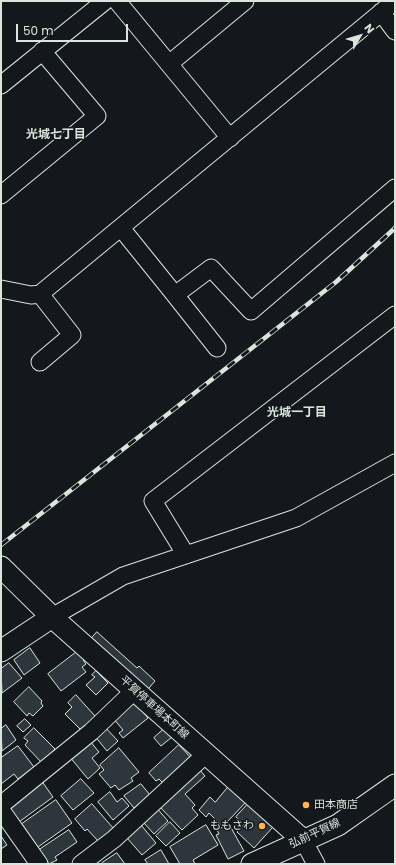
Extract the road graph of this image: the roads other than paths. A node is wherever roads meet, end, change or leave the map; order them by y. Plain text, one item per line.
1 (105, 1) edge
2 (118, 1) edge
3 (245, 1) edge
4 (395, 1) edge
5 (381, 12) junction
6 (395, 31) edge
7 (42, 51) junction
8 (169, 64) junction
9 (1, 85) edge
10 (230, 138) junction
11 (395, 188) edge
12 (1, 195) edge
13 (121, 228) junction
14 (1, 289) edge
15 (40, 294) junction
16 (175, 295) junction
17 (395, 315) edge
18 (217, 348) dead end
19 (40, 362) dead end
20 (393, 467) edge
21 (186, 555) junction
22 (1, 567) edge
23 (52, 617) junction
24 (1, 651) edge
25 (135, 690) junction
26 (206, 754) junction
27 (395, 785) edge
28 (1, 805) edge
29 (1, 810) edge
30 (303, 840) junction
31 (39, 864) edge
32 (81, 864) edge
33 (252, 864) edge
34 (316, 864) edge

1 - 7 street
2 - 8 street
3 - 8 street
4 - 5 street
5 - 6 street
5 - 10 street
7 - 9 street
7 - 12 street
8 - 10 street
10 - 13 street
11 - 16 street
13 - 15 street
13 - 16 street
14 - 15 street
15 - 19 street
16 - 18 street
17 - 21 street
20 - 21 street
21 - 23 street
22 - 23 main road, 平賀停車場本町線
23 - 24 main road
23 - 25 main road, 平賀停車場本町線
25 - 26 main road, 平賀停車場本町線
25 - 28 street
26 - 30 main road, 平賀停車場本町線
26 - 32 street
27 - 30 main road, 弘前平賀線
29 - 31 street
30 - 33 main road, 弘前平賀線
30 - 34 street

